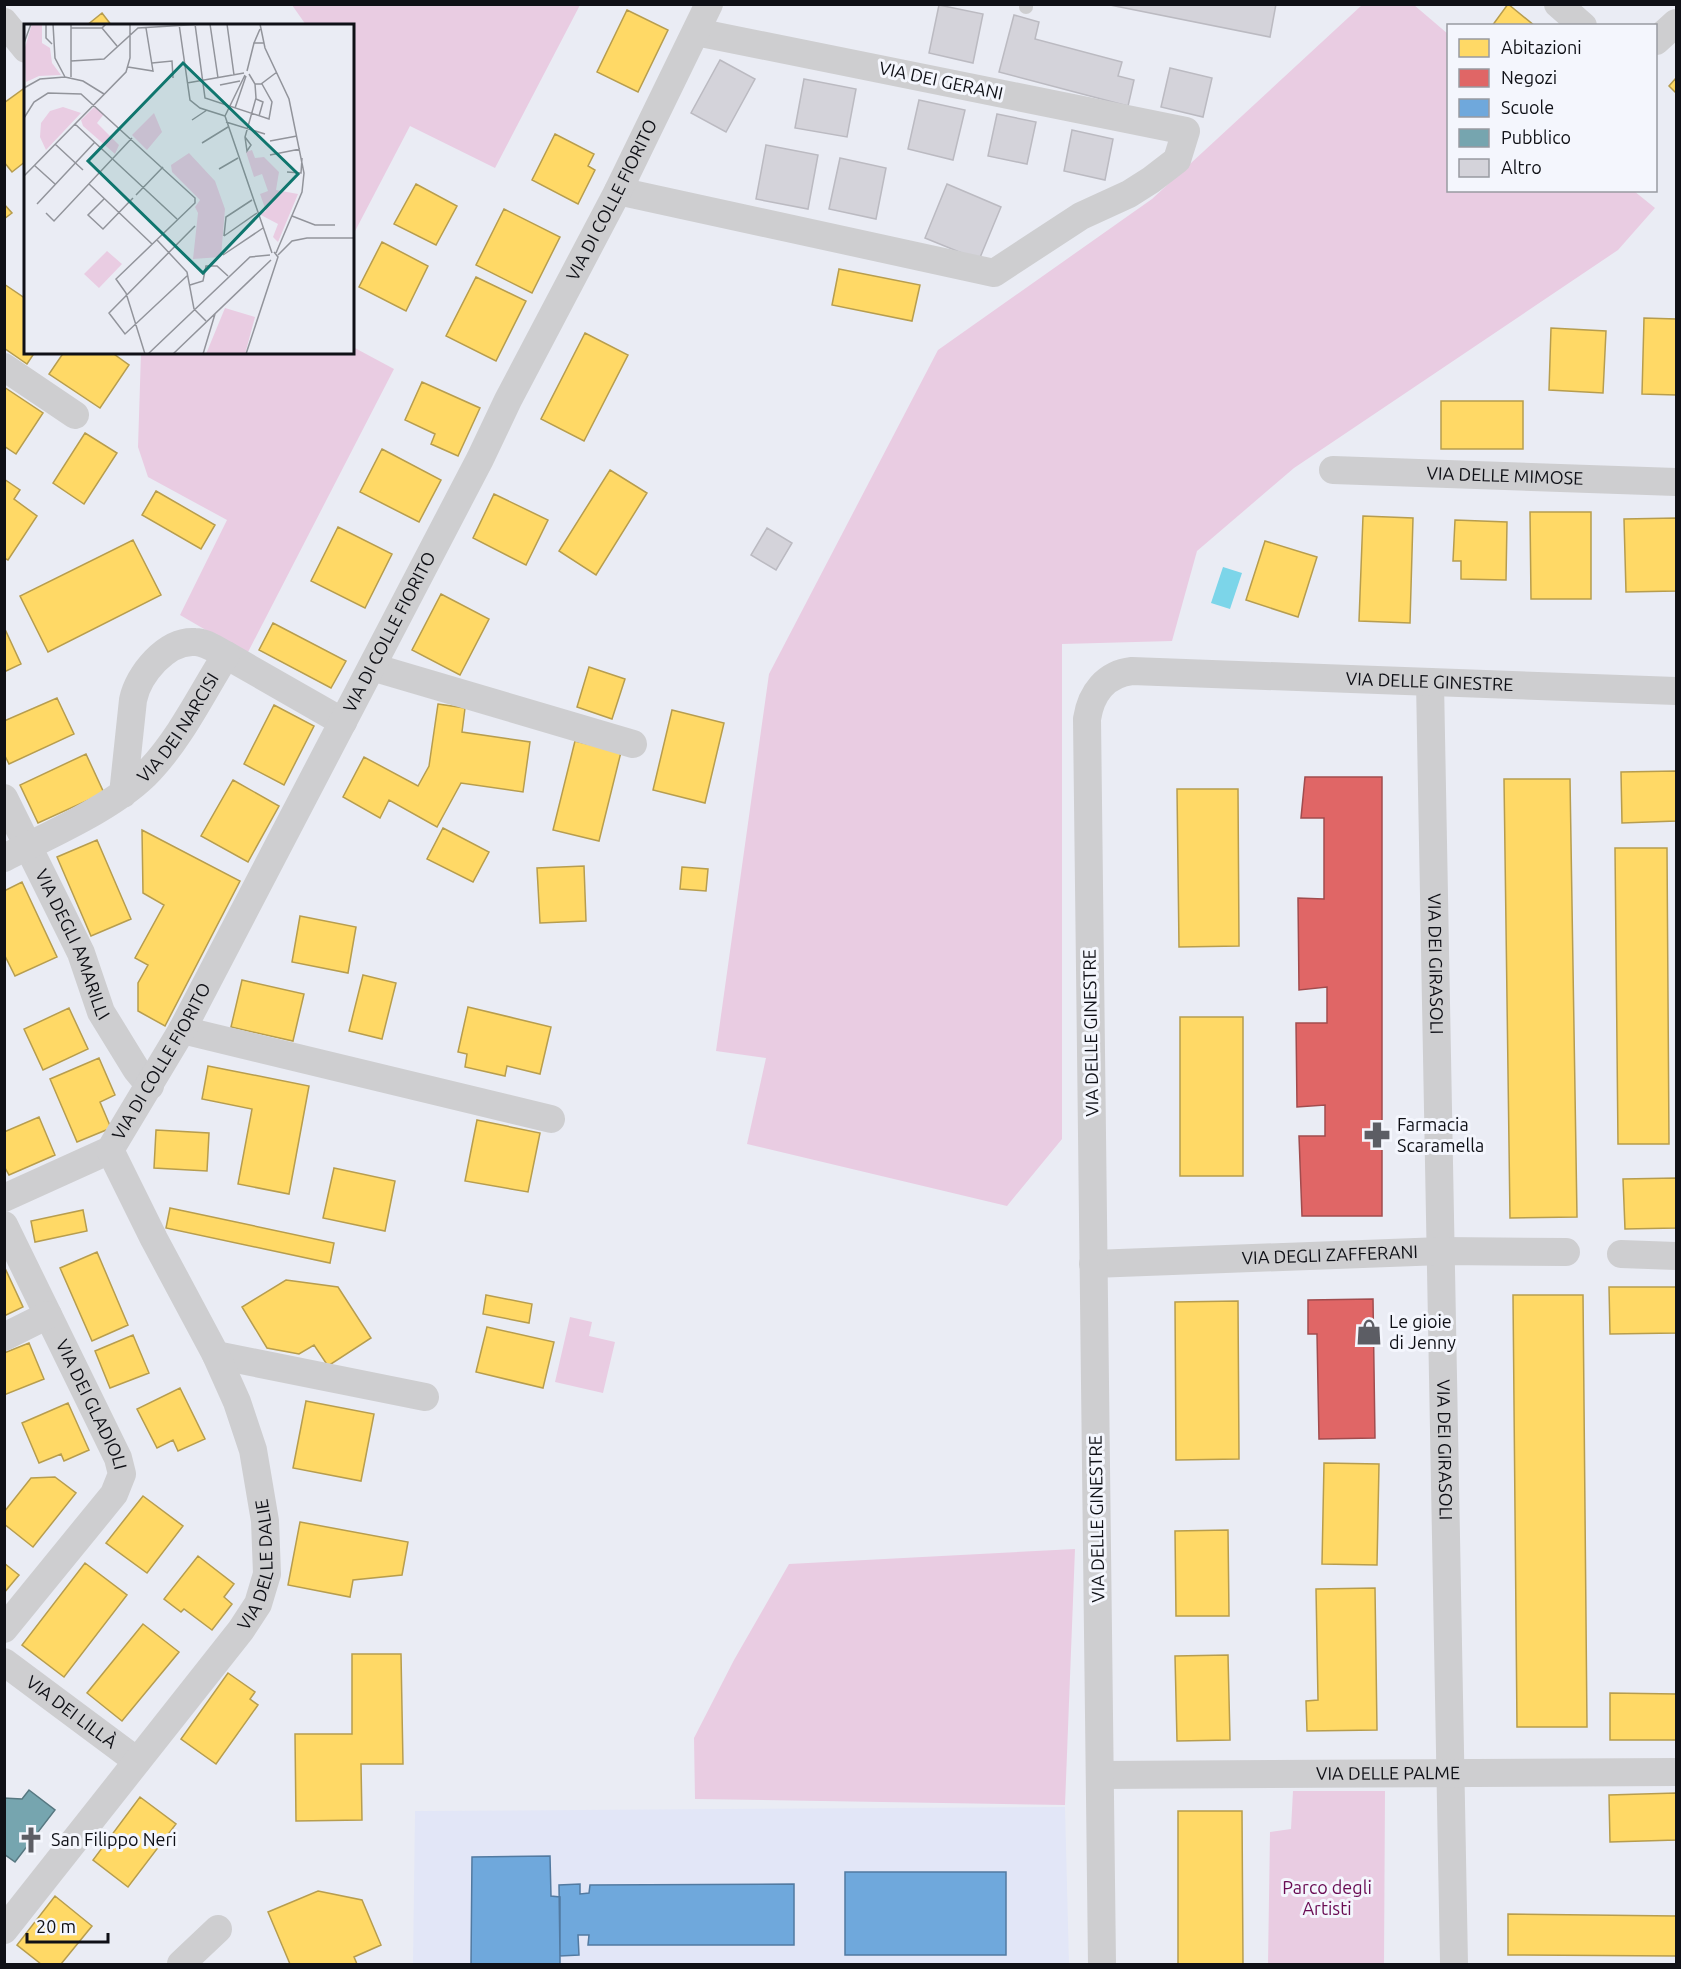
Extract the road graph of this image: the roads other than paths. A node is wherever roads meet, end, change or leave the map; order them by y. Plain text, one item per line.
1 (709, 4) edge
2 (1557, 4) edge
3 (4, 22) edge
4 (1677, 22) edge
5 (1581, 24) edge
6 (696, 32) junction
7 (1657, 40) edge
8 (24, 47) edge
9 (618, 191) junction
10 (4, 367) edge
11 (75, 415) dead end
12 (1333, 470) dead end
13 (1677, 482) edge
14 (226, 655) junction
15 (372, 667) junction
16 (1431, 682) junction
17 (1677, 691) edge
18 (343, 722) junction
19 (633, 744) dead end
20 (123, 794) junction
21 (4, 798) edge
22 (16, 851) edge
23 (183, 1030) junction
24 (150, 1086) junction
25 (551, 1119) dead end
26 (110, 1150) junction
27 (4, 1198) edge
28 (4, 1225) edge
29 (1442, 1251) junction
30 (1566, 1252) dead end
31 (1621, 1254) dead end
32 (1677, 1256) edge
33 (1093, 1264) junction
34 (48, 1315) junction
35 (4, 1336) edge
36 (216, 1355) junction
37 (425, 1397) dead end
38 (4, 1629) edge
39 (4, 1662) edge
40 (137, 1761) junction
41 (1677, 1772) edge
42 (1100, 1775) junction
43 (1452, 1775) junction
44 (218, 1929) dead end
45 (4, 1930) edge
46 (181, 1965) edge
47 (1102, 1965) edge
48 (1454, 1965) edge

1 - 6 street, VIA DI COLLE FIORITO
2 - 5 street
3 - 8 street
4 - 7 street
6 - 9 street, VIA DI COLLE FIORITO
6 - 9 street, VIA DEI GERANI
9 - 15 street, VIA DI COLLE FIORITO
10 - 11 street
12 - 13 street, VIA DELLE MIMOSE
14 - 18 street, VIA DEI NARCISI
14 - 20 street, VIA DEI NARCISI
14 - 20 street, VIA DEI NARCISI
15 - 18 street, VIA DI COLLE FIORITO
15 - 19 street
16 - 17 street, VIA DELLE GINESTRE
16 - 29 street, VIA DEI GIRASOLI
16 - 33 street, VIA DELLE GINESTRE
18 - 23 street, VIA DI COLLE FIORITO
20 - 22 street, VIA DEI NARCISI
21 - 22 street, VIA DEGLI AMARILLI
22 - 24 street, VIA DEGLI AMARILLI
23 - 24 street, VIA DI COLLE FIORITO
23 - 25 street
24 - 26 street, VIA DI COLLE FIORITO
26 - 27 street, VIA DI COLLE FIORITO
26 - 36 street, VIA DELLE DALIE
28 - 34 street, VIA DEI GLADIOLI
29 - 30 street, VIA DEGLI ZAFFERANI
29 - 33 street, VIA DEGLI ZAFFERANI
29 - 43 street, VIA DEI GIRASOLI
31 - 32 street
33 - 42 street, VIA DELLE GINESTRE
34 - 35 street
34 - 38 street, VIA DEI GLADIOLI
36 - 37 street
36 - 40 street, VIA DELLE DALIE
39 - 40 street, VIA DEI LILLÀ
40 - 45 street, VIA DELLE DALIE
41 - 43 street, VIA DELLE PALME
42 - 43 street, VIA DELLE PALME
42 - 47 street, VIA DELLE GINESTRE
43 - 48 street, VIA DEI GIRASOLI
44 - 46 street

